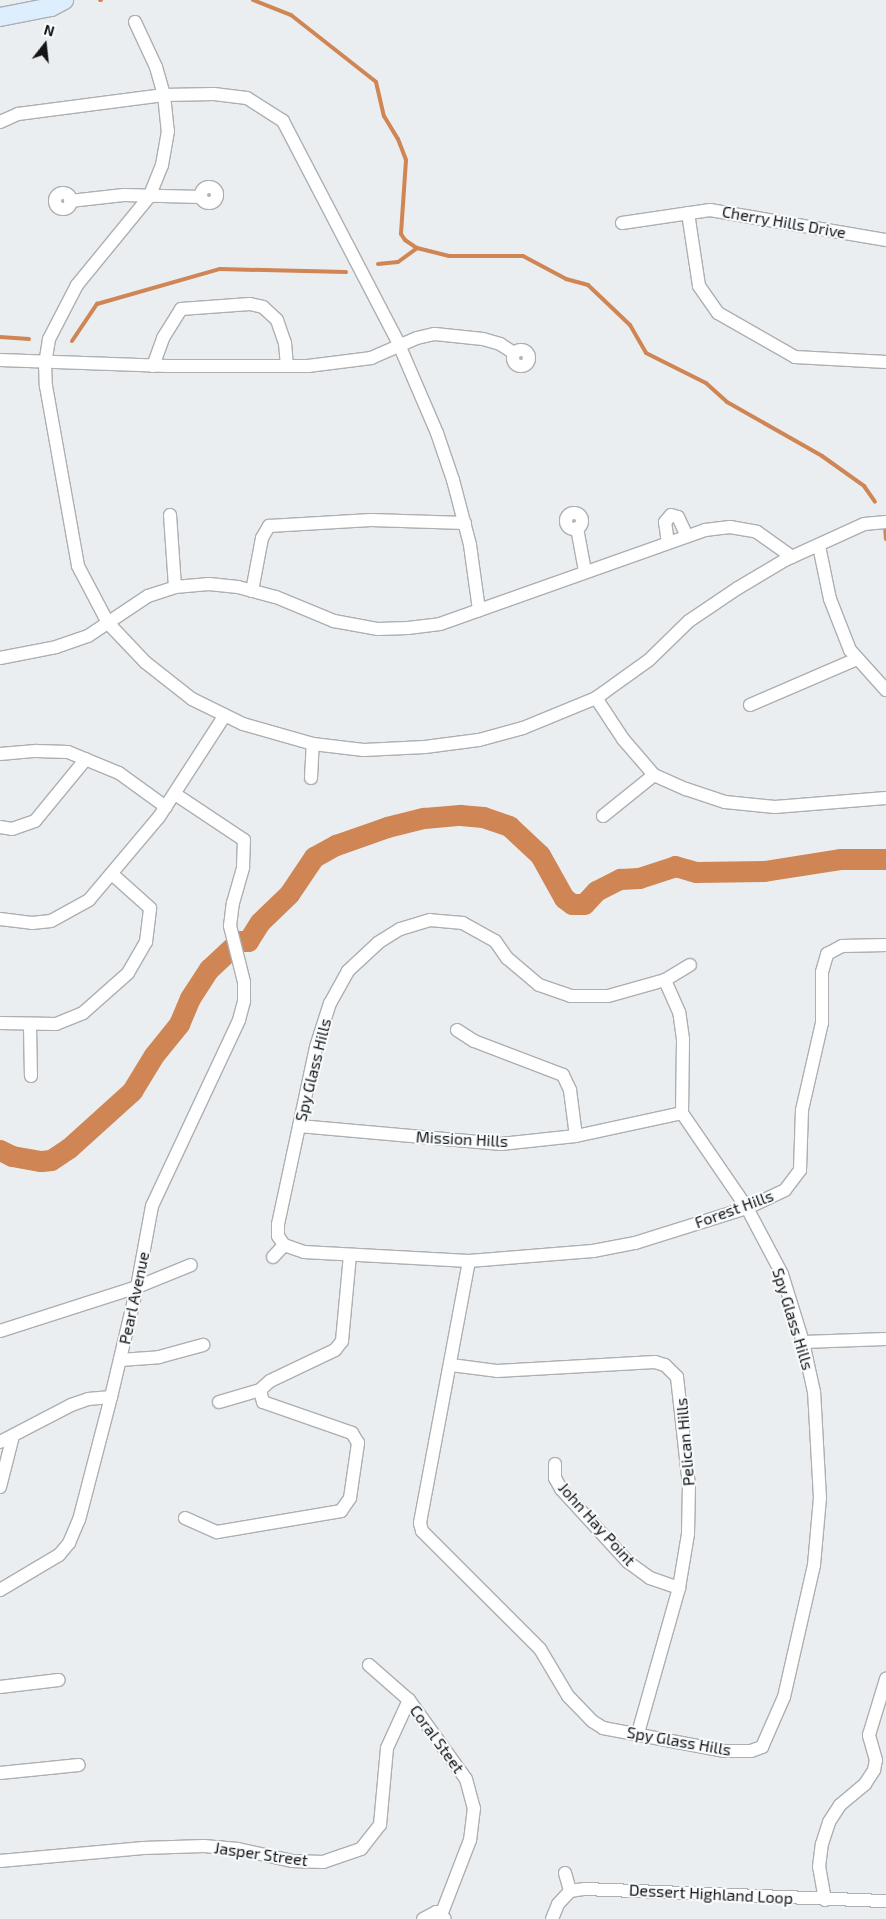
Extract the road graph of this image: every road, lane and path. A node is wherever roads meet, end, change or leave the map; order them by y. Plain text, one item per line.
1 (64, 0) edge
2 (0, 17) edge
3 (135, 22) dead end
4 (164, 95) junction
5 (0, 122) edge
6 (148, 197) junction
7 (201, 197) dead end
8 (70, 200) dead end
9 (688, 213) junction
10 (622, 223) dead end
11 (886, 240) edge
12 (400, 346) junction
13 (514, 353) dead end
14 (0, 360) edge
15 (886, 362) edge
16 (45, 363) junction
17 (153, 366) junction
18 (287, 366) junction
19 (170, 515) dead end
20 (886, 522) edge
21 (465, 523) junction
22 (577, 528) dead end
23 (687, 536) junction
24 (668, 543) junction
25 (819, 546) junction
26 (792, 557) junction
27 (585, 571) junction
28 (175, 587) junction
29 (252, 591) junction
30 (479, 610) junction
31 (108, 623) junction
32 (0, 658) edge
33 (857, 659) junction
34 (886, 690) edge
35 (596, 698) junction
36 (750, 706) dead end
37 (225, 715) junction
38 (313, 744) junction
39 (0, 754) edge
40 (86, 759) junction
41 (654, 775) junction
42 (311, 778) dead end
43 (175, 794) junction
44 (886, 798) edge
45 (166, 807) junction
46 (603, 816) dead end
47 (0, 827) edge
48 (112, 874) junction
49 (0, 919) edge
50 (886, 945) edge
51 (690, 965) dead end
52 (665, 980) junction
53 (0, 1023) edge
54 (30, 1026) junction
55 (457, 1030) dead end
56 (31, 1076) dead end
57 (682, 1113) junction
58 (299, 1126) junction
59 (576, 1136) junction
60 (747, 1208) junction
61 (284, 1245) junction
62 (350, 1255) junction
63 (273, 1257) dead end
64 (469, 1260) junction
65 (191, 1265) dead end
66 (137, 1287) junction
67 (25, 1323) junction
68 (0, 1331) edge
69 (0, 1339) edge
70 (886, 1339) edge
71 (803, 1342) junction
72 (203, 1345) dead end
73 (120, 1360) junction
74 (451, 1365) junction
75 (260, 1390) junction
76 (112, 1397) junction
77 (219, 1402) dead end
78 (13, 1436) junction
79 (0, 1442) edge
80 (555, 1464) dead end
81 (0, 1487) edge
82 (186, 1518) dead end
83 (678, 1588) junction
84 (0, 1590) edge
85 (369, 1665) dead end
86 (886, 1679) edge
87 (59, 1680) dead end
88 (0, 1687) edge
89 (409, 1700) junction
90 (638, 1733) junction
91 (79, 1765) dead end
92 (0, 1773) edge
93 (0, 1861) edge
94 (565, 1873) dead end
95 (570, 1891) junction
96 (825, 1900) junction
97 (886, 1901) edge
98 (443, 1917) edge
99 (422, 1919) edge
100 (552, 1919) edge

1 - 2 main road
3 - 4 street
4 - 5 street
4 - 6 street
4 - 12 street
6 - 7 street
6 - 8 street
6 - 16 street
9 - 10 street, Cherry Hills Drive
9 - 11 street, Cherry Hills Drive
9 - 15 street
12 - 13 street
12 - 18 street
12 - 21 street
14 - 16 street
16 - 17 street
16 - 31 street
17 - 18 street
17 - 18 street
19 - 28 street
20 - 25 street
21 - 29 street
21 - 30 street
22 - 27 street
23 - 24 street
23 - 24 street
23 - 26 street
24 - 27 street
25 - 26 street
25 - 33 street
26 - 35 street
27 - 30 street
28 - 29 street
28 - 31 street
29 - 30 street
31 - 32 street
31 - 37 street
33 - 34 street
33 - 36 street
35 - 38 street
35 - 41 street
37 - 38 street
37 - 43 street
38 - 42 street
39 - 40 street
40 - 45 street
40 - 47 street
41 - 44 street
41 - 46 street
43 - 45 street
43 - 66 street, Pearl Avenue
45 - 48 street
48 - 49 street
48 - 54 street
50 - 60 street, Forest Hills
51 - 52 street, Spy Glass Hills
52 - 57 street
52 - 58 street, Spy Glass Hills
53 - 54 street
54 - 56 street
55 - 59 street
57 - 59 street, Mission Hills
57 - 60 street, Spy Glass Hills
58 - 59 street, Mission Hills
58 - 61 street, Spy Glass Hills
60 - 64 street, Forest Hills
60 - 71 street, Spy Glass Hills
61 - 62 street
61 - 63 street
62 - 64 street
62 - 75 street
64 - 74 street, Spy Glass Hills
65 - 66 street
66 - 67 street
66 - 73 street, Pearl Avenue
67 - 68 street
67 - 69 street
70 - 71 street
71 - 90 street, Spy Glass Hills
72 - 73 street
73 - 76 street, Pearl Avenue
74 - 83 street, Pelican Hills
74 - 90 street, Spy Glass Hills
75 - 77 street
75 - 82 street
76 - 78 street
76 - 84 street, Pearl Avenue
78 - 79 street
78 - 81 street
80 - 83 street, John Hay Point
83 - 90 street, Pelican Hills
85 - 89 street, Coral Steet
86 - 96 street
87 - 88 street
89 - 93 street, Jasper Street
89 - 98 street, Coral Steet
91 - 92 street
94 - 95 street
95 - 96 street, Dessert Highland Loop
95 - 100 street
96 - 97 street, Dessert Highland Loop
98 - 99 street

